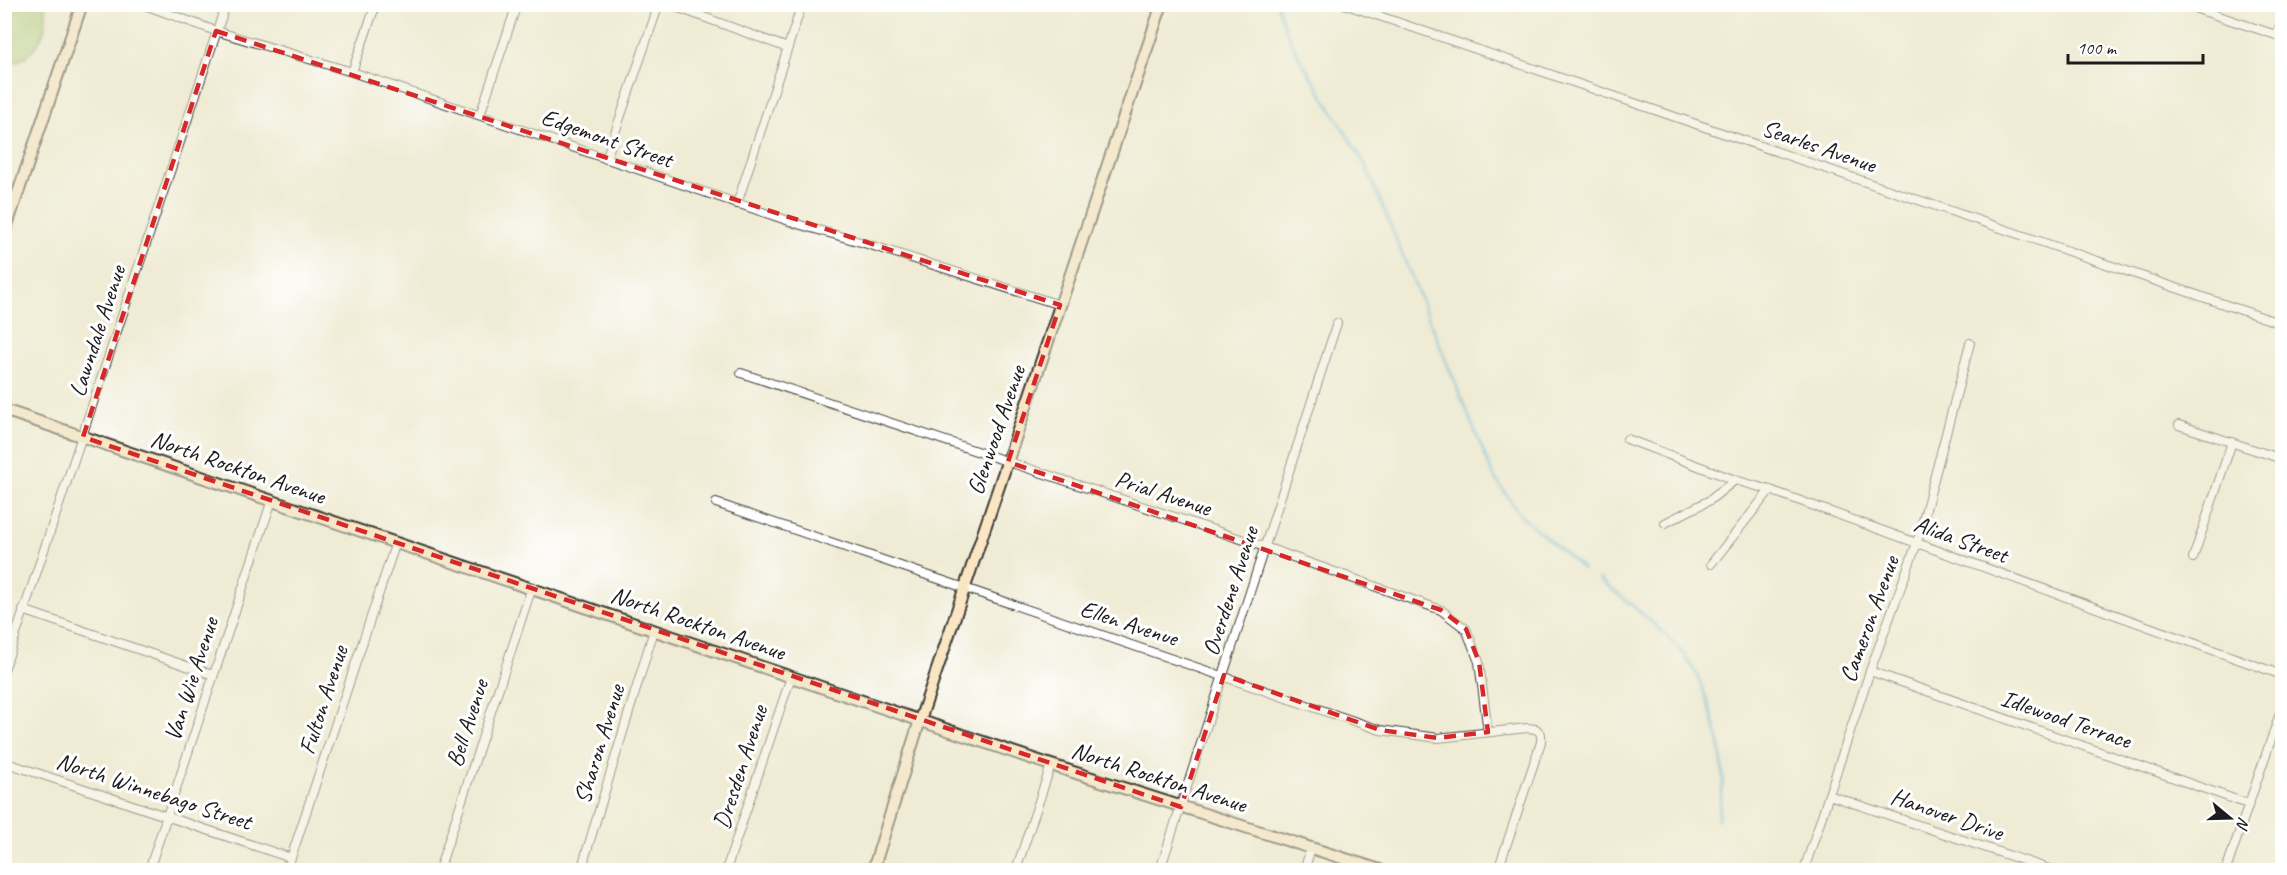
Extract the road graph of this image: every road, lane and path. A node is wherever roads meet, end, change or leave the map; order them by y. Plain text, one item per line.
1 (82, 4) edge
2 (142, 4) edge
3 (226, 4) edge
4 (376, 4) edge
5 (517, 4) edge
6 (659, 4) edge
7 (668, 4) edge
8 (802, 4) edge
9 (1162, 4) edge
10 (1344, 4) edge
11 (2182, 4) edge
12 (2283, 19) edge
13 (216, 31) junction
14 (2280, 37) edge
15 (788, 48) junction
16 (352, 72) junction
17 (480, 116) junction
18 (606, 159) junction
19 (737, 204) junction
20 (4, 234) edge
21 (1060, 306) junction
22 (1337, 323) dead end
23 (2283, 324) edge
24 (1970, 343) dead end
25 (741, 373) dead end
26 (4, 410) edge
27 (2179, 425) dead end
28 (83, 437) junction
29 (1627, 439) dead end
30 (2232, 442) junction
31 (2283, 459) edge
32 (1008, 462) junction
33 (1735, 480) junction
34 (1770, 490) junction
35 (272, 500) junction
36 (716, 503) dead end
37 (1665, 523) dead end
38 (396, 542) junction
39 (1917, 543) junction
40 (1265, 547) junction
41 (2193, 558) dead end
42 (1711, 564) dead end
43 (532, 587) junction
44 (964, 590) junction
45 (23, 610) junction
46 (654, 630) junction
47 (4, 670) edge
48 (1870, 671) junction
49 (213, 675) junction
50 (1224, 675) junction
51 (2283, 675) edge
52 (791, 677) junction
53 (2283, 708) edge
54 (920, 720) junction
55 (1488, 732) junction
56 (4, 762) edge
57 (1052, 765) junction
58 (1829, 795) junction
59 (2248, 804) junction
60 (1181, 807) junction
61 (168, 815) junction
62 (1311, 849) junction
63 (291, 858) junction
64 (149, 870) edge
65 (287, 870) edge
66 (439, 870) edge
67 (581, 870) edge
68 (726, 870) edge
69 (873, 870) edge
70 (1016, 870) edge
71 (1160, 870) edge
72 (1304, 870) edge
73 (1380, 870) edge
74 (1498, 870) edge
75 (1804, 870) edge
76 (2052, 870) edge
77 (2226, 870) edge

1 - 20 main road
2 - 13 street, Edgemont Street
3 - 13 street, Lawndale Avenue
4 - 16 street
5 - 17 street
6 - 18 street
7 - 15 street
8 - 15 street
9 - 21 main road, Glenwood Avenue
10 - 23 street, Searles Avenue
11 - 14 street
12 - 14 street
13 - 16 street, Edgemont Street
13 - 28 street, Lawndale Avenue
15 - 19 street
16 - 17 street, Edgemont Street
17 - 18 street, Edgemont Street
18 - 19 street, Edgemont Street
19 - 21 street, Edgemont Street
21 - 32 main road, Glenwood Avenue
22 - 40 street, Overdene Avenue
24 - 39 street, Cameron Avenue
25 - 32 street, Prial Avenue
26 - 28 main road, North Rockton Avenue
27 - 30 street
28 - 35 main road, North Rockton Avenue
28 - 45 street, Lawndale Avenue
29 - 33 street, Alida Street
30 - 31 street
30 - 41 street
32 - 40 street, Prial Avenue
32 - 44 main road, Glenwood Avenue
33 - 34 street, Alida Street
33 - 37 street
34 - 39 street, Alida Street
34 - 42 street
35 - 38 main road, North Rockton Avenue
35 - 49 street, Van Wie Avenue
36 - 44 street, Ellen Avenue
38 - 43 main road, North Rockton Avenue
38 - 63 street, Fulton Avenue
39 - 48 street, Cameron Avenue
39 - 51 street, Alida Street
40 - 50 street, Overdene Avenue
40 - 55 street, Prial Avenue
43 - 46 main road, North Rockton Avenue
43 - 66 street, Bell Avenue
44 - 50 street, Ellen Avenue
44 - 54 main road, Glenwood Avenue
45 - 47 street, Lawndale Avenue
45 - 49 street
46 - 52 main road, North Rockton Avenue
46 - 67 street, Sharon Avenue
48 - 58 street, Cameron Avenue
48 - 59 street, Idlewood Terrace
49 - 61 street, Van Wie Avenue
50 - 55 street, Ellen Avenue
50 - 60 street, Overdene Avenue
52 - 54 main road, North Rockton Avenue
52 - 68 street, Dresden Avenue
53 - 59 street
54 - 57 main road, North Rockton Avenue
54 - 69 main road, Glenwood Avenue
55 - 74 street, Ellen Avenue
56 - 61 street, North Winnebago Street
57 - 60 main road, North Rockton Avenue
57 - 70 street
58 - 75 street, Cameron Avenue
58 - 76 street, Hanover Drive
59 - 77 street
60 - 62 main road, North Rockton Avenue
60 - 71 street, Overdene Avenue
61 - 63 street, North Winnebago Street
61 - 64 street, Van Wie Avenue
62 - 72 street
62 - 73 main road, North Rockton Avenue
63 - 65 street, Fulton Avenue

